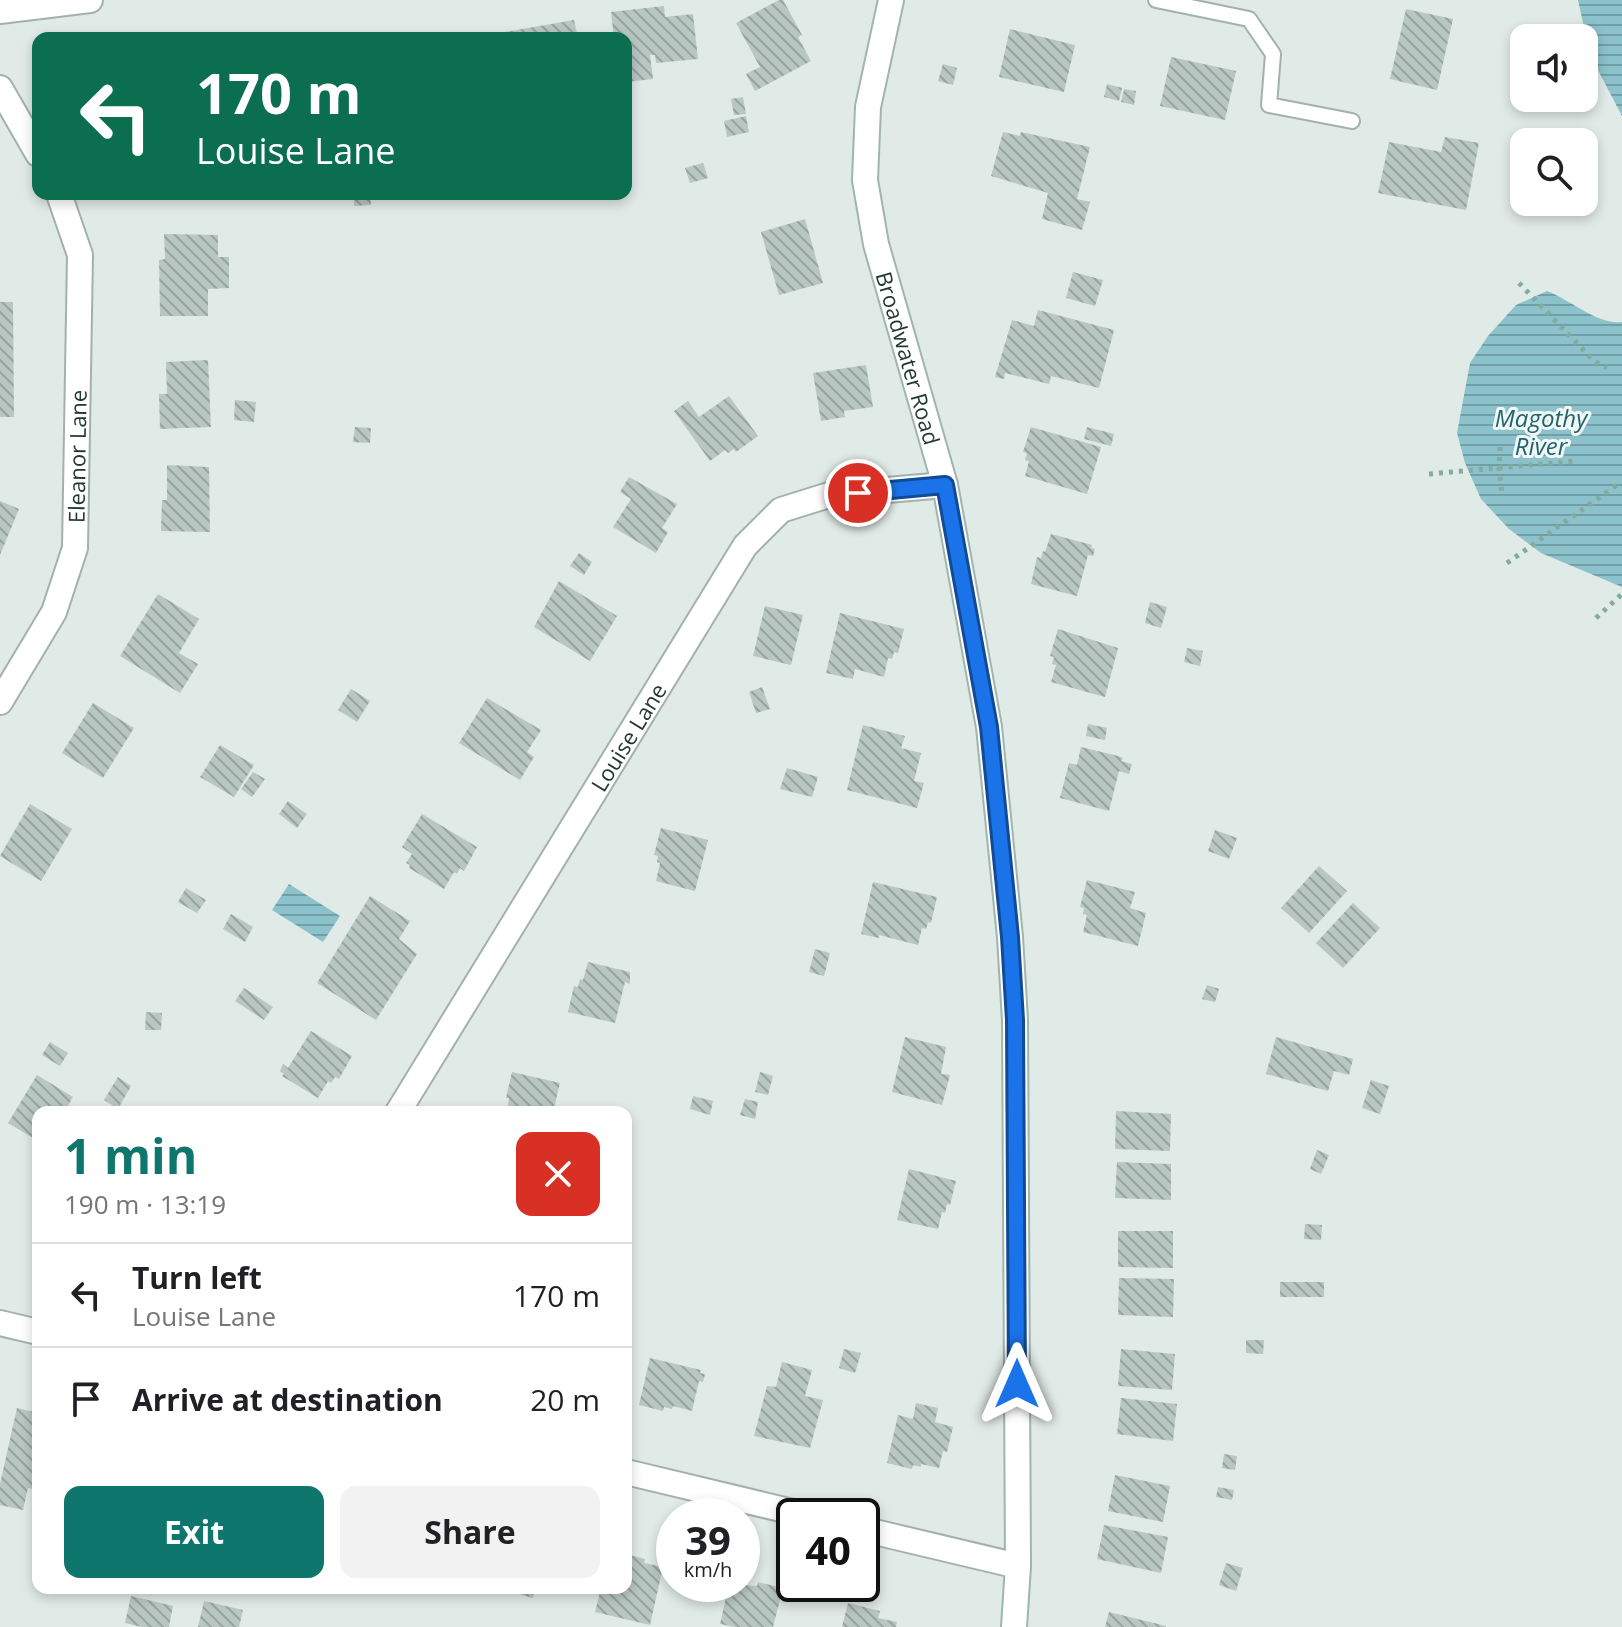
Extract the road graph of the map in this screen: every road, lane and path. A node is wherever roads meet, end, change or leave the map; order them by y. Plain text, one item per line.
1 (90, 0) edge
2 (891, 0) edge
3 (1156, 0) edge
4 (0, 11) edge
5 (0, 88) edge
6 (1352, 121) dead end
7 (32, 144) edge
8 (61, 200) edge
9 (1519, 283) dead end
10 (1607, 368) dead end
11 (1500, 447) dead end
12 (1575, 461) dead end
13 (1499, 469) junction
14 (1429, 474) dead end
15 (1621, 482) edge
16 (945, 485) junction
17 (1502, 494) dead end
18 (1507, 563) dead end
19 (1622, 594) edge
20 (1596, 618) dead end
21 (0, 702) edge
22 (402, 1106) edge
23 (0, 1323) edge
24 (32, 1331) edge
25 (632, 1473) edge
26 (776, 1508) edge
27 (880, 1533) edge
28 (1018, 1566) junction
29 (1014, 1627) edge

1 - 4 street
2 - 16 street, Broadwater Road
3 - 6 lane
5 - 7 street
8 - 21 street, Eleanor Lane
9 - 10 path
11 - 13 path
12 - 13 path
13 - 14 path
13 - 17 path
15 - 18 path
16 - 22 street, Louise Lane
16 - 28 street, Broadwater Road
19 - 20 path
23 - 24 street
25 - 26 street
27 - 28 street
28 - 29 street, Broadwater Road

